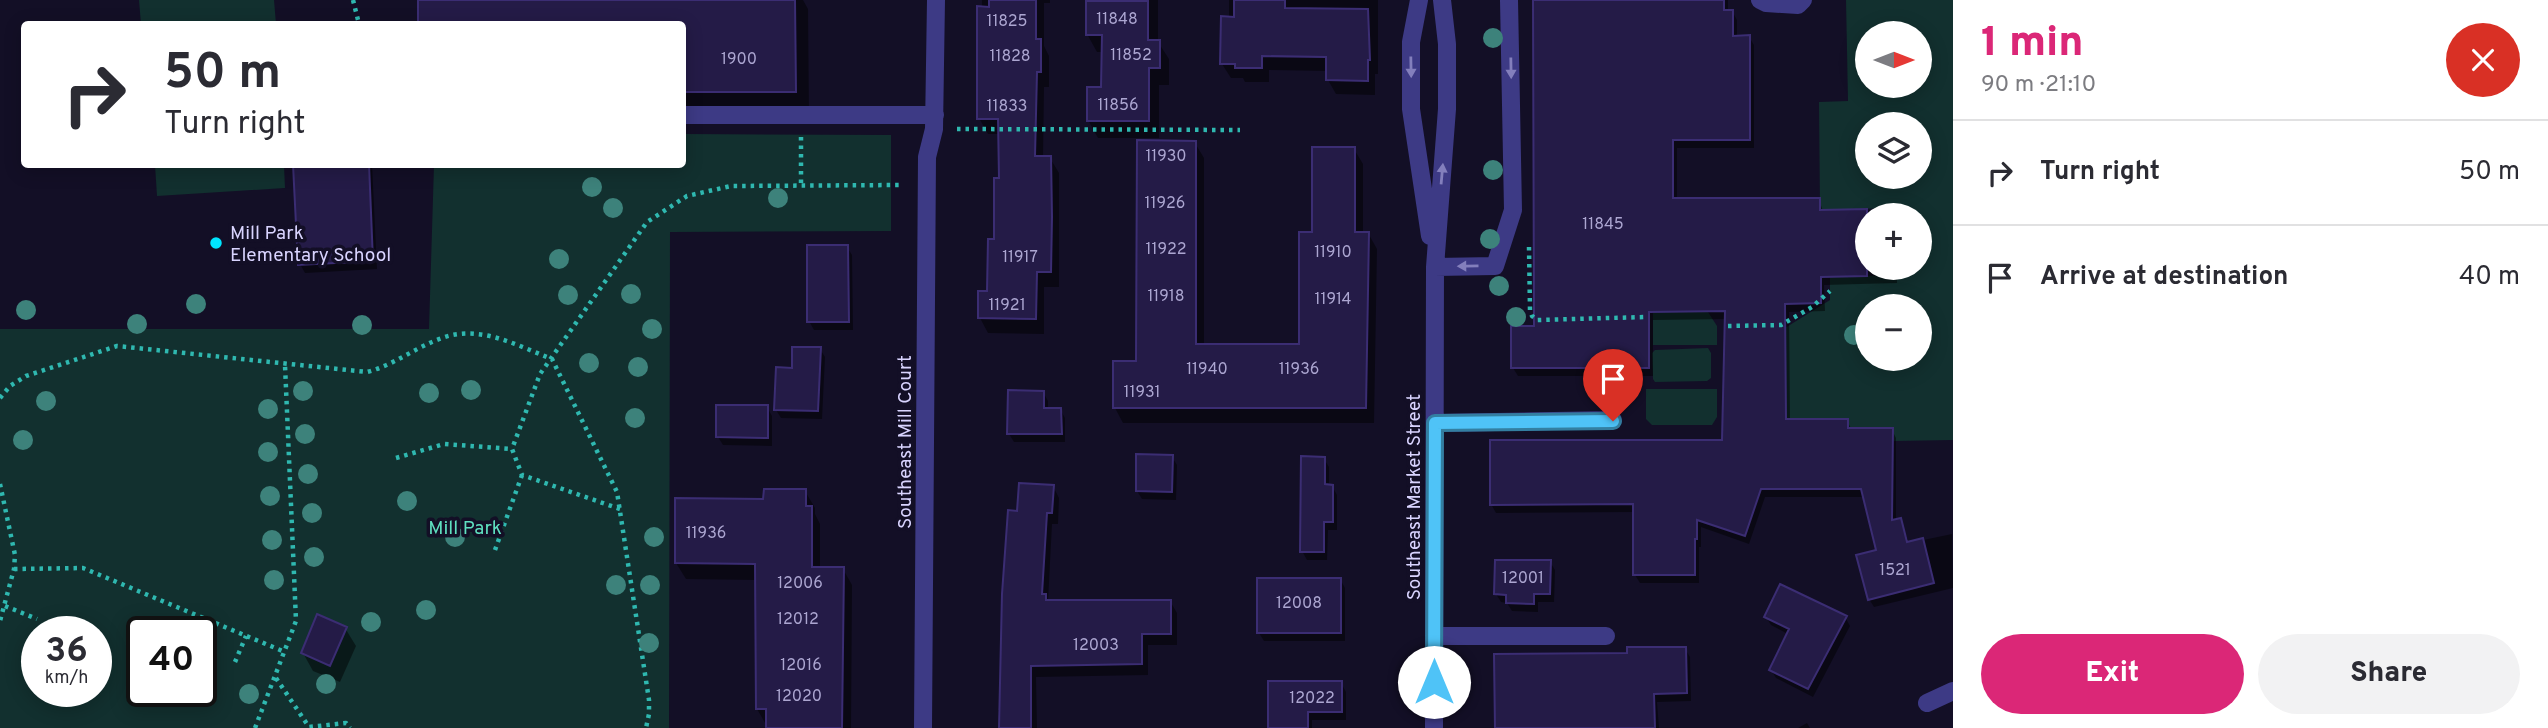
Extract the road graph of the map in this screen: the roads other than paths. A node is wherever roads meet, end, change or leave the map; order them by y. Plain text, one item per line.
1 (936, 0) edge
2 (1419, 0) edge
3 (1442, 0) edge
4 (1510, 0) edge
5 (1760, 0) edge
6 (1803, 0) edge
7 (686, 115) edge
8 (934, 122) junction
9 (1435, 267) junction
10 (1613, 421) dead end
11 (1435, 423) junction
12 (1434, 636) junction
13 (1606, 636) dead end
14 (1953, 691) edge
15 (1927, 703) dead end
16 (923, 728) edge
17 (1434, 728) edge

1 - 8 street, Southeast Mill Court
2 -> 9 street, Southeast Market Street
9 -> 3 street, Southeast Market Street
4 -> 9 street
5 - 6 street
7 - 8 street
8 - 16 street, Southeast Mill Court
9 - 11 street, Southeast Market Street
10 - 11 street
11 - 12 street, Southeast Market Street
12 - 13 street
12 - 17 street, Southeast Market Street
14 - 15 street

